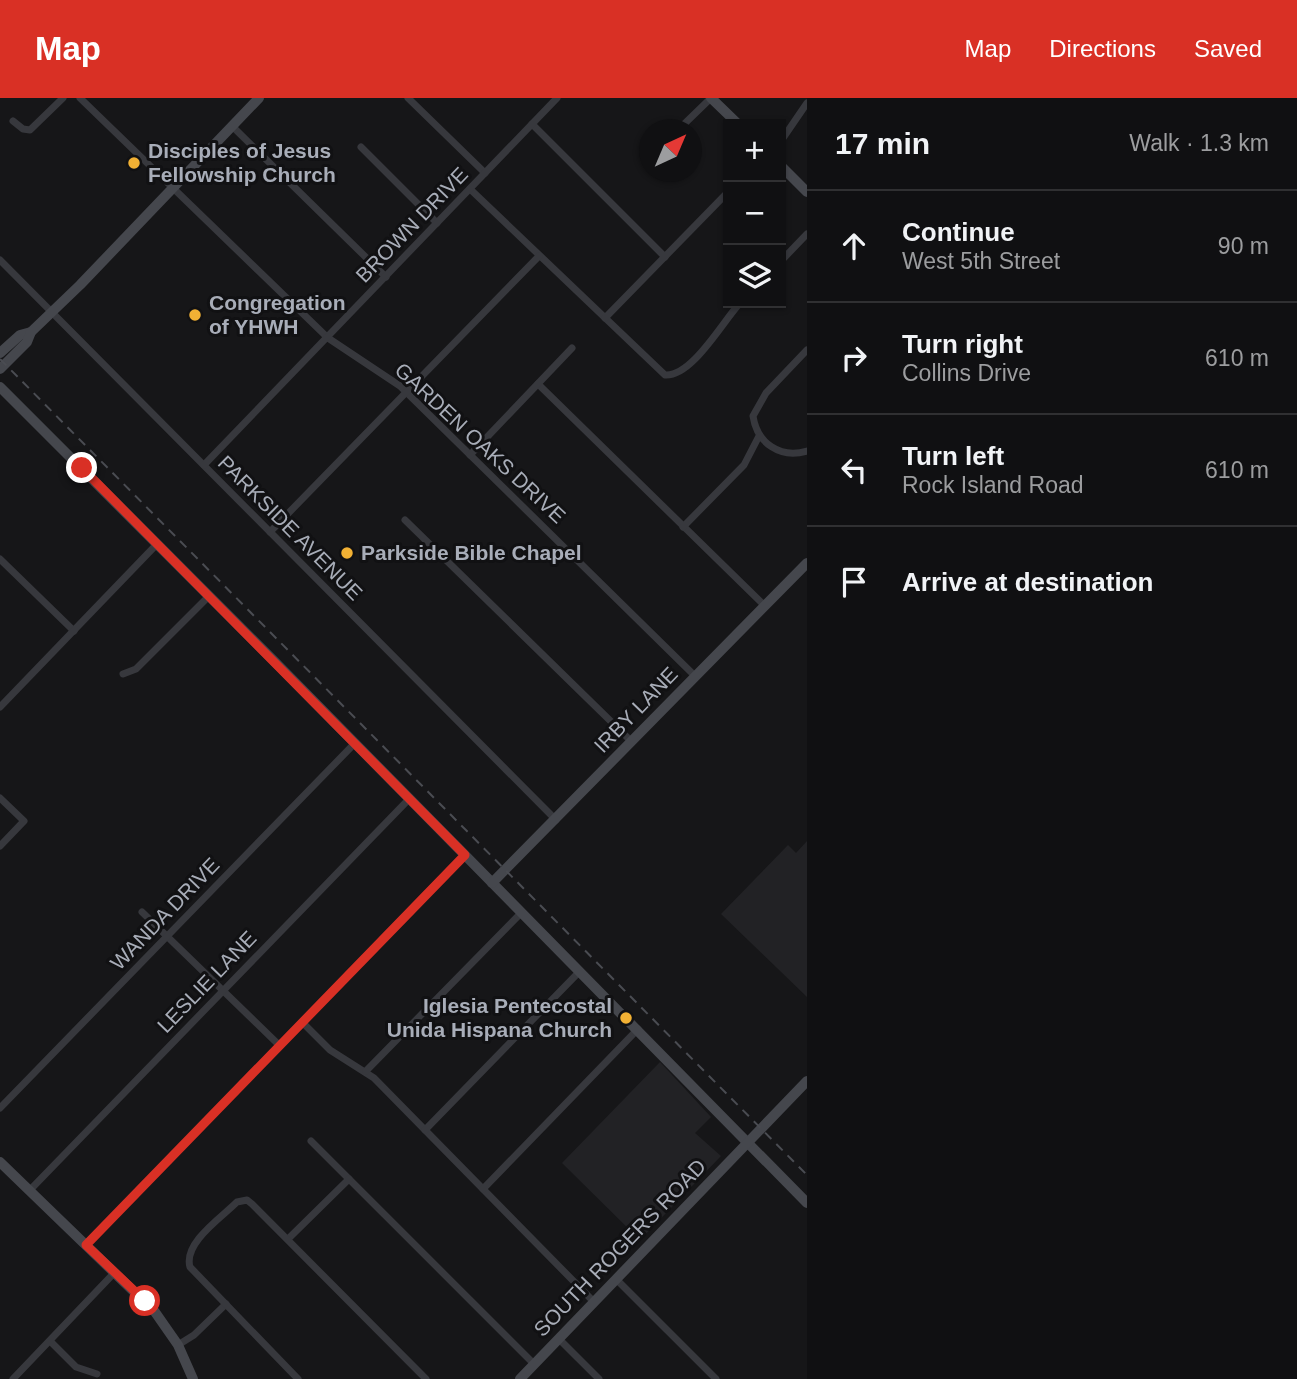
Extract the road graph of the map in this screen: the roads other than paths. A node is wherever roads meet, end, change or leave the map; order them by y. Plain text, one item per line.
1 (63, 98) edge
2 (80, 98) edge
3 (259, 98) edge
4 (408, 98) edge
5 (557, 98) edge
6 (711, 98) edge
7 (807, 103) edge
8 (689, 119) edge
9 (733, 119) edge
10 (13, 121) dead end
11 (532, 124) junction
12 (232, 126) junction
13 (786, 134) edge
14 (361, 147) dead end
15 (786, 171) edge
16 (485, 173) junction
17 (173, 188) junction
18 (470, 189) junction
19 (807, 192) edge
20 (723, 197) edge
21 (437, 223) junction
22 (807, 234) edge
23 (539, 256) junction
24 (786, 256) edge
25 (665, 257) junction
26 (0, 260) edge
27 (386, 277) junction
28 (736, 308) edge
29 (53, 313) junction
30 (605, 318) junction
31 (31, 332) junction
32 (328, 338) junction
33 (572, 348) dead end
34 (807, 350) edge
35 (0, 353) edge
36 (0, 369) edge
37 (538, 384) junction
38 (0, 387) edge
39 (406, 392) junction
40 (759, 436) junction
41 (807, 451) edge
42 (470, 455) junction
43 (204, 465) junction
44 (405, 520) dead end
45 (683, 527) junction
46 (270, 532) junction
47 (157, 544) junction
48 (0, 559) edge
49 (807, 563) edge
50 (209, 596) junction
51 (765, 606) junction
52 (74, 631) junction
53 (123, 674) dead end
54 (696, 677) junction
55 (0, 708) edge
56 (632, 742) junction
57 (355, 743) junction
58 (0, 798) edge
59 (410, 798) junction
60 (555, 820) junction
61 (0, 846) edge
62 (465, 855) junction
63 (492, 883) junction
64 (142, 912) dead end
65 (522, 912) junction
66 (167, 937) junction
67 (580, 971) junction
68 (223, 991) junction
69 (302, 1022) junction
70 (638, 1029) junction
71 (279, 1045) junction
72 (366, 1071) junction
73 (807, 1081) edge
74 (0, 1108) edge
75 (425, 1130) junction
76 (311, 1141) dead end
77 (748, 1143) junction
78 (0, 1162) edge
79 (349, 1179) junction
80 (483, 1189) junction
81 (30, 1190) junction
82 (807, 1203) edge
83 (288, 1239) junction
84 (86, 1245) junction
85 (115, 1272) junction
86 (615, 1279) junction
87 (594, 1302) junction
88 (226, 1304) junction
89 (559, 1339) junction
90 (50, 1341) junction
91 (178, 1345) junction
92 (534, 1364) junction
93 (97, 1374) dead end
94 (13, 1379) edge
95 (193, 1379) edge
96 (298, 1379) edge
97 (426, 1379) edge
98 (520, 1379) edge
99 (599, 1379) edge
100 (716, 1379) edge

1 - 10 street
2 - 17 street, GARDEN OAKS DRIVE
3 - 12 main road
4 - 16 street
5 - 11 street, BROWN DRIVE
6 - 8 street
6 - 9 main road
7 - 13 street
11 - 16 street, BROWN DRIVE
11 - 25 street
12 - 17 main road
12 - 27 street
14 - 21 street
15 - 19 main road
16 - 18 street, BROWN DRIVE
17 - 29 main road
17 - 32 street, GARDEN OAKS DRIVE
18 - 21 street, BROWN DRIVE
18 - 23 street
20 - 25 street
21 - 27 street, BROWN DRIVE
22 - 24 street
23 - 30 street
23 - 39 street
25 - 30 street
26 - 29 street, PARKSIDE AVENUE
27 - 32 street, BROWN DRIVE
28 - 30 street
29 - 31 main road
29 - 43 street, PARKSIDE AVENUE
31 - 35 main road
31 - 36 main road
32 - 39 street, GARDEN OAKS DRIVE
32 - 43 street, BROWN DRIVE
33 - 37 street
34 - 40 street
37 - 42 street
37 - 45 street
38 - 47 main road
39 - 42 street, GARDEN OAKS DRIVE
39 - 46 street
40 - 41 street
40 - 45 street
42 - 54 street, GARDEN OAKS DRIVE
43 - 46 street, PARKSIDE AVENUE
44 - 56 street
45 - 51 street
46 - 60 street, PARKSIDE AVENUE
47 - 50 main road
47 - 52 street
48 - 52 street
49 - 51 main road, IRBY LANE
50 - 53 street
50 - 57 main road
51 - 54 main road, IRBY LANE
52 - 55 street
54 - 56 main road, IRBY LANE
56 - 60 main road, IRBY LANE
57 - 59 main road
57 - 66 street, WANDA DRIVE
58 - 61 street
59 - 62 main road
59 - 68 street, LESLIE LANE
60 - 63 main road, IRBY LANE
62 - 63 main road
62 - 69 street
63 - 65 main road
64 - 66 street
65 - 67 main road
65 - 72 street
66 - 68 street
66 - 74 street, WANDA DRIVE
67 - 70 main road
67 - 75 street
68 - 71 street
68 - 81 street, LESLIE LANE
69 - 71 street
69 - 72 street
70 - 77 main road
70 - 80 street
71 - 84 street
72 - 75 street
73 - 77 main road, SOUTH ROGERS ROAD
75 - 80 street
76 - 79 street
77 - 82 main road
77 - 86 main road, SOUTH ROGERS ROAD
78 - 81 main road
79 - 83 street
79 - 92 street
80 - 87 street
81 - 84 main road
83 - 88 street
83 - 97 street
84 - 85 main road
85 - 90 street
85 - 91 main road
86 - 87 main road, SOUTH ROGERS ROAD
86 - 100 street
87 - 89 main road, SOUTH ROGERS ROAD
88 - 91 street
88 - 96 street
89 - 92 main road, SOUTH ROGERS ROAD
89 - 99 street
90 - 93 street
90 - 94 street
91 - 95 main road
92 - 98 main road, SOUTH ROGERS ROAD

